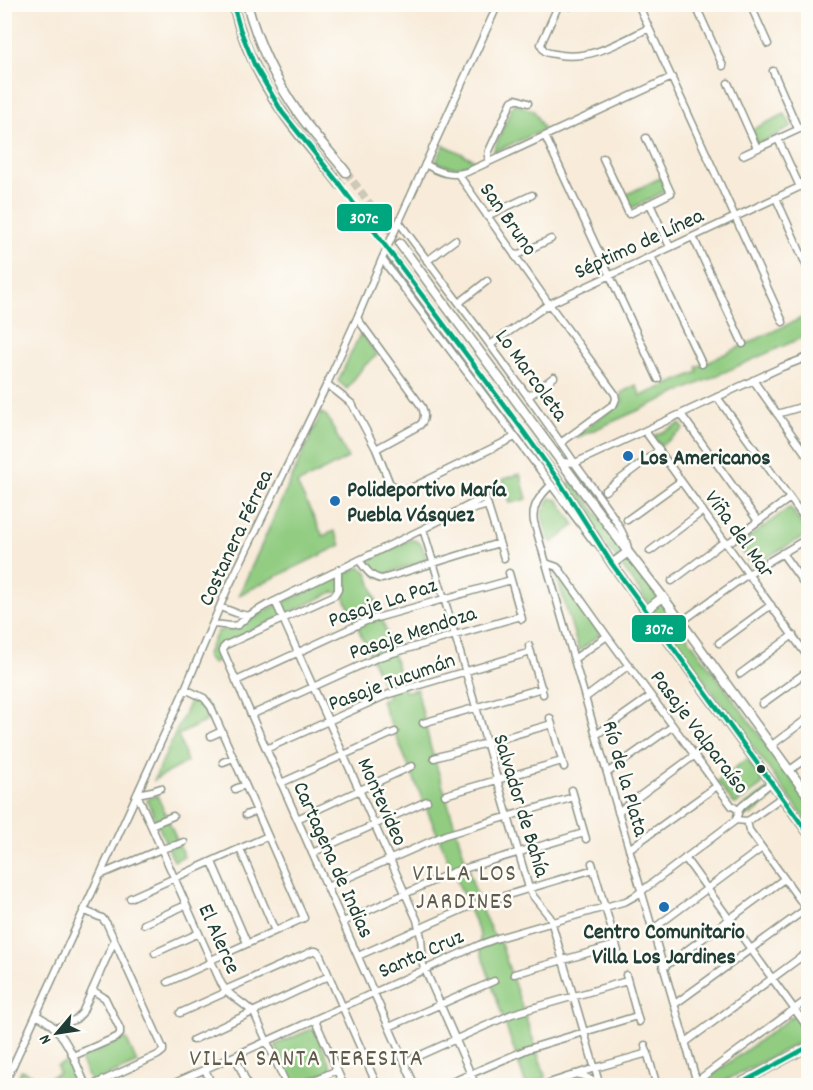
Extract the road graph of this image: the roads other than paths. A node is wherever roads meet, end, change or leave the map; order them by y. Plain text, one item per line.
1 (233, 4) edge
2 (247, 4) edge
3 (498, 4) edge
4 (561, 4) edge
5 (581, 4) edge
6 (638, 4) edge
7 (694, 4) edge
8 (750, 4) edge
9 (804, 4) edge
10 (808, 14) edge
11 (649, 28) junction
12 (768, 44) dead end
13 (723, 66) dead end
14 (773, 71) dead end
15 (672, 77) junction
16 (728, 83) dead end
17 (528, 103) dead end
18 (808, 125) edge
19 (798, 129) junction
20 (544, 136) junction
21 (646, 138) dead end
22 (778, 139) junction
23 (757, 148) junction
24 (743, 155) dead end
25 (603, 158) dead end
26 (489, 162) junction
27 (425, 164) junction
28 (346, 172) tunnel mouth
29 (458, 174) junction
30 (808, 183) edge
31 (340, 185) tunnel mouth
32 (800, 187) junction
33 (532, 195) dead end
34 (776, 198) junction
35 (650, 204) junction
36 (487, 216) junction
37 (736, 217) junction
38 (399, 222) junction
39 (693, 237) junction
40 (551, 239) dead end
41 (455, 240) dead end
42 (400, 244) tunnel mouth
43 (670, 247) junction
44 (392, 256) tunnel mouth
45 (515, 256) junction
46 (651, 256) junction
47 (382, 259) junction
48 (427, 261) junction
49 (808, 269) edge
50 (609, 275) junction
51 (488, 281) dead end
52 (459, 303) junction
53 (549, 304) junction
54 (357, 318) junction
55 (783, 322) dead end
56 (742, 344) dead end
57 (490, 345) junction
58 (808, 357) edge
59 (702, 364) dead end
60 (555, 377) dead end
61 (658, 379) dead end
62 (753, 380) junction
63 (327, 384) junction
64 (528, 397) junction
65 (717, 397) junction
66 (808, 405) edge
67 (681, 414) junction
68 (777, 414) junction
69 (645, 431) junction
70 (515, 437) junction
71 (562, 442) junction
72 (808, 444) edge
73 (801, 446) junction
74 (376, 449) junction
75 (659, 450) junction
76 (808, 457) edge
77 (562, 462) junction
78 (575, 464) junction
79 (681, 481) junction
80 (551, 485) junction
81 (605, 490) dead end
82 (790, 498) junction
83 (488, 505) junction
84 (703, 511) junction
85 (450, 515) junction
86 (627, 520) dead end
87 (758, 521) junction
88 (808, 523) edge
89 (423, 529) junction
90 (808, 538) edge
91 (500, 543) junction
92 (726, 543) junction
93 (605, 550) junction
94 (650, 551) dead end
95 (628, 552) junction
96 (782, 553) junction
97 (504, 558) dead end
98 (359, 560) junction
99 (433, 563) junction
100 (546, 563) junction
101 (612, 564) junction
102 (338, 570) junction
103 (748, 574) junction
104 (672, 581) dead end
105 (808, 589) edge
106 (663, 597) junction
107 (444, 598) junction
108 (275, 601) junction
109 (771, 605) junction
110 (220, 607) junction
111 (646, 610) junction
112 (248, 616) junction
113 (283, 618) junction
114 (521, 618) joint
115 (681, 622) junction
116 (214, 624) junction
117 (455, 635) junction
118 (793, 635) junction
119 (607, 636) junction
120 (719, 644) dead end
121 (298, 652) junction
122 (808, 657) edge
123 (574, 659) junction
124 (629, 665) junction
125 (808, 671) edge
126 (465, 672) junction
127 (741, 674) dead end
128 (236, 681) junction
129 (313, 687) junction
130 (185, 689) junction
131 (651, 696) junction
132 (585, 698) junction
133 (762, 704) dead end
134 (475, 707) junction
135 (251, 715) junction
136 (808, 718) edge
137 (328, 721) junction
138 (423, 723) dead end
139 (673, 726) junction
140 (222, 731) junction
141 (395, 732) dead end
142 (596, 735) junction
143 (211, 736) dead end
144 (486, 743) junction
145 (772, 745) junction
146 (266, 749) junction
147 (695, 755) junction
148 (344, 756) junction
149 (808, 757) edge
150 (233, 758) junction
151 (434, 759) dead end
152 (223, 762) dead end
153 (412, 766) dead end
154 (790, 770) junction
155 (607, 773) junction
156 (497, 780) junction
157 (772, 782) junction
158 (805, 782) edge
159 (281, 783) junction
160 (245, 784) junction
161 (717, 786) junction
162 (161, 788) dead end
163 (235, 789) dead end
164 (359, 790) junction
165 (137, 794) junction
166 (445, 795) dead end
167 (808, 796) edge
168 (782, 797) junction
169 (427, 801) dead end
170 (739, 810) junction
171 (256, 811) junction
172 (618, 812) junction
173 (246, 815) dead end
174 (172, 816) dead end
175 (507, 816) junction
176 (297, 819) junction
177 (736, 820) junction
178 (747, 821) junction
179 (374, 824) junction
180 (151, 825) junction
181 (808, 832) edge
182 (268, 836) junction
183 (184, 842) dead end
184 (762, 848) junction
185 (161, 849) junction
186 (240, 849) junction
187 (629, 849) junction
188 (312, 853) junction
189 (518, 853) junction
190 (685, 858) junction
191 (390, 859) junction
192 (212, 862) junction
193 (100, 875) junction
194 (175, 879) junction
195 (784, 879) junction
196 (327, 887) junction
197 (529, 888) junction
198 (707, 889) junction
199 (641, 890) junction
200 (405, 893) junction
201 (130, 898) dead end
202 (186, 905) junction
203 (605, 907) junction
204 (83, 910) junction
205 (807, 910) edge
206 (729, 919) junction
207 (343, 922) junction
208 (552, 923) junction
209 (144, 924) dead end
210 (420, 928) junction
211 (653, 929) junction
212 (275, 931) junction
213 (199, 933) junction
214 (114, 941) junction
215 (248, 943) junction
216 (751, 949) junction
217 (808, 952) edge
218 (155, 953) dead end
219 (358, 956) junction
220 (563, 960) junction
221 (211, 961) junction
222 (664, 967) junction
223 (424, 969) junction
224 (514, 974) dead end
225 (329, 976) junction
226 (772, 979) junction
227 (494, 981) dead end
228 (168, 982) dead end
229 (92, 990) junction
230 (225, 990) junction
231 (374, 992) junction
232 (573, 995) junction
233 (808, 999) edge
234 (675, 1004) junction
235 (440, 1005) junction
236 (343, 1007) junction
237 (795, 1009) junction
238 (252, 1011) junction
239 (180, 1013) dead end
240 (36, 1015) junction
241 (315, 1020) junction
242 (389, 1027) junction
243 (56, 1028) junction
244 (808, 1028) edge
245 (584, 1032) junction
246 (455, 1039) junction
247 (193, 1040) dead end
248 (267, 1041) junction
249 (686, 1042) junction
250 (645, 1045) dead end
251 (808, 1047) edge
252 (648, 1053) junction
253 (73, 1056) junction
254 (235, 1056) junction
255 (405, 1062) junction
256 (595, 1068) junction
257 (205, 1069) junction
258 (337, 1070) junction
259 (470, 1073) junction
260 (575, 1074) junction
261 (697, 1083) edge
262 (177, 1084) edge
263 (4, 1085) edge
264 (375, 1085) edge
265 (600, 1085) edge
266 (86, 1086) edge
267 (91, 1086) edge
268 (168, 1086) edge
269 (212, 1086) edge
270 (248, 1086) edge
271 (287, 1086) edge
272 (302, 1086) edge
273 (344, 1086) edge
274 (415, 1086) edge
275 (443, 1086) edge
276 (476, 1086) edge
277 (540, 1086) edge
278 (657, 1086) edge
279 (735, 1086) edge

1 - 31 main road
2 - 28 main road
3 - 27 street, Costanera Férrea
4 - 5 street
4 - 11 street
6 - 11 street
7 - 13 street
8 - 12 street
9 - 10 street
11 - 15 street
14 - 19 street
15 - 20 street
15 - 37 street
16 - 23 street
17 - 26 street
18 - 19 street
19 - 22 street
20 - 26 street
20 - 50 street
21 - 35 street
22 - 23 street
22 - 32 street
23 - 24 street
25 - 35 street
26 - 29 street
27 - 29 street
27 - 38 street, Costanera Férrea
29 - 36 street, San Bruno
30 - 32 street, Séptimo de Línea
32 - 34 street, Séptimo de Línea
33 - 36 street
34 - 37 street, Séptimo de Línea
34 - 49 street
35 - 43 street
36 - 45 street, San Bruno
37 - 39 street, Séptimo de Línea
37 - 55 street
38 - 47 street, Costanera Férrea
38 - 48 street, Lo Marcoleta
39 - 43 street, Séptimo de Línea
39 - 56 street
40 - 45 street
41 - 48 street
42 - 77 main road, Lo Marcoleta
43 - 46 street, Séptimo de Línea
44 - 93 main road, Lo Marcoleta
45 - 53 street, San Bruno
46 - 50 street, Séptimo de Línea
46 - 59 street
47 - 54 street, Costanera Férrea
47 - 70 street, Lo Marcoleta
48 - 52 street, Lo Marcoleta
50 - 53 street, Séptimo de Línea
50 - 61 street
51 - 52 street
52 - 57 street, Lo Marcoleta
53 - 57 street, Séptimo de Línea
53 - 71 street, San Bruno
54 - 63 street, Costanera Férrea
54 - 74 street
57 - 64 street, Lo Marcoleta
58 - 62 street
60 - 64 street
62 - 65 street
62 - 68 street
63 - 74 street
63 - 110 street, Costanera Férrea
64 - 71 street, Lo Marcoleta
65 - 67 street
65 - 82 street
66 - 68 street
67 - 69 street
67 - 87 street
68 - 73 street
69 - 75 street, Viña del Mar
69 - 78 street
70 - 74 street
70 - 80 street, Lo Marcoleta
71 - 78 street, Lo Marcoleta
72 - 73 street
73 - 76 street
75 - 79 street, Viña del Mar
75 - 81 street
77 - 78 street
77 - 95 main road, Lo Marcoleta
78 - 95 street, Lo Marcoleta
79 - 84 street, Viña del Mar
79 - 86 street
80 - 93 street, Lo Marcoleta
80 - 100 street, Río de la Plata
82 - 87 street
82 - 88 street
83 - 85 street
83 - 85 street
83 - 91 street
84 - 92 street, Viña del Mar
84 - 94 street
85 - 89 street
87 - 92 street
89 - 98 street
89 - 99 street, Salvador de Bahía
90 - 96 street
91 - 97 street
91 - 99 street
92 - 103 street, Viña del Mar
92 - 104 street
93 - 101 main road, Lo Marcoleta
95 - 101 main road
95 - 106 main road, Lo Marcoleta
96 - 103 street
96 - 105 street
98 - 99 street
98 - 102 street
99 - 107 street, Salvador de Bahía
100 - 119 street, Pasaje Valparaíso
100 - 123 street, Río de la Plata
101 - 111 main road, Lo Marcoleta
102 - 108 street
102 - 113 street
103 - 109 street, Viña del Mar
103 - 115 street
106 - 111 main road
106 - 115 main road, Lo Marcoleta
107 - 114 street, Pasaje La Paz
107 - 117 street, Salvador de Bahía
107 - 121 street, Pasaje La Paz
108 - 112 street
108 - 113 street, Montevideo
109 - 118 street, Viña del Mar
109 - 120 street
110 - 112 street
110 - 116 street, Costanera Férrea
111 - 157 main road, Lo Marcoleta
112 - 116 street
113 - 121 street, Montevideo
113 - 128 street, Cartagena de Indias
114 - 117 street, Pasaje Mendoza
115 - 145 main road, Lo Marcoleta
116 - 130 street, Costanera Férrea
117 - 126 street, Salvador de Bahía
117 - 129 street, Pasaje Mendoza
118 - 122 street, Viña del Mar
118 - 127 street
119 - 123 street
119 - 124 street, Pasaje Valparaíso
121 - 128 street, Pasaje La Paz
121 - 129 street, Montevideo
123 - 132 street, Río de la Plata
124 - 131 street, Pasaje Valparaíso
124 - 132 street
125 - 133 street
126 - 134 street, Salvador de Bahía
126 - 134 street, Pasaje Tucumán
126 - 137 street, Pasaje Tucumán
128 - 135 street, Cartagena de Indias
129 - 135 street, Pasaje Mendoza
129 - 137 street, Montevideo
130 - 140 street
130 - 165 street, Costanera Férrea
131 - 139 street, Pasaje Valparaíso
131 - 142 street
132 - 142 street, Río de la Plata
134 - 138 street
134 - 144 street, Salvador de Bahía
135 - 146 street, Cartagena de Indias
136 - 145 street
137 - 146 street, Pasaje Tucumán
137 - 148 street, Montevideo
139 - 147 street, Pasaje Valparaíso
139 - 155 street
140 - 143 street
140 - 150 street
141 - 148 street
142 - 155 street, Río de la Plata
144 - 151 street
144 - 156 street, Salvador de Bahía
144 - 156 street
145 - 154 main road, Lo Marcoleta
146 - 159 street, Cartagena de Indias
147 - 161 street, Pasaje Valparaíso
147 - 172 street
148 - 159 street
148 - 164 street, Montevideo
149 - 154 street
150 - 152 street
150 - 160 street
153 - 164 street
154 - 158 main road, Lo Marcoleta
155 - 172 street, Río de la Plata
156 - 166 street
156 - 175 street, Salvador de Bahía
157 - 168 main road, Lo Marcoleta
157 - 170 street
158 - 167 main road, Lo Marcoleta
159 - 176 street, Cartagena de Indias
160 - 163 street
160 - 171 street
161 - 170 street, Pasaje Valparaíso
161 - 187 street
162 - 165 street
164 - 176 street
164 - 179 street, Montevideo
165 - 180 street, El Alerce
165 - 193 street, Costanera Férrea
168 - 178 street
168 - 181 main road, Lo Marcoleta
169 - 179 street
170 - 177 street
171 - 173 street
171 - 182 street
172 - 187 street, Río de la Plata
174 - 180 street
175 - 189 street, Salvador de Bahía
175 - 189 street
175 - 191 street
176 - 188 street, Cartagena de Indias
177 - 178 street
177 - 190 street, Santa Cruz
178 - 184 street, Pasaje Valparaíso
179 - 188 street
179 - 191 street, Montevideo
180 - 185 street, El Alerce
182 - 186 street
182 - 212 street
183 - 185 street
184 - 195 street, Pasaje Valparaíso
184 - 198 street
185 - 193 street
185 - 194 street, El Alerce
186 - 192 street
186 - 212 street
187 - 199 street, Río de la Plata
188 - 196 street, Cartagena de Indias
189 - 197 street, Salvador de Bahía
189 - 200 street
190 - 198 street
190 - 199 street, Santa Cruz
191 - 196 street
191 - 200 street, Montevideo
192 - 194 street
192 - 215 street
193 - 204 street, Costanera Férrea
194 - 201 street
194 - 202 street, El Alerce
195 - 205 street, Pasaje Valparaíso
195 - 206 street
196 - 207 street, Cartagena de Indias
197 - 203 street
197 - 208 street, Salvador de Bahía
197 - 210 street
198 - 206 street
198 - 211 street
199 - 203 street, Santa Cruz
199 - 211 street, Río de la Plata
200 - 207 street
200 - 210 street, Montevideo
202 - 209 street
202 - 213 street, El Alerce
203 - 208 street, Santa Cruz
203 - 220 street
204 - 214 street
204 - 240 street, Costanera Férrea
205 - 216 street
206 - 216 street
206 - 222 street
207 - 219 street, Cartagena de Indias
208 - 220 street, Salvador de Bahía
208 - 223 street, Santa Cruz
210 - 219 street
210 - 223 street, Montevideo
211 - 222 street, Río de la Plata
212 - 215 street
213 - 218 street
213 - 221 street, El Alerce
214 - 229 street
214 - 267 street
215 - 221 street
216 - 226 street
216 - 234 street
217 - 226 street
219 - 231 street, Cartagena de Indias
220 - 224 street
220 - 232 street, Salvador de Bahía
221 - 228 street
221 - 230 street, El Alerce
222 - 234 street, Río de la Plata
223 - 231 street, Santa Cruz
223 - 235 street, Montevideo
225 - 230 street
225 - 236 street
225 - 238 street
226 - 237 street
226 - 249 street
227 - 235 street
229 - 243 street
229 - 253 street
230 - 238 street, El Alerce
230 - 239 street
231 - 236 street, Santa Cruz
231 - 242 street, Cartagena de Indias
232 - 245 street, Salvador de Bahía
232 - 245 street
232 - 246 street
233 - 237 street
234 - 249 street, Río de la Plata
235 - 242 street
235 - 246 street, Montevideo
236 - 241 street, Santa Cruz
236 - 264 street
237 - 244 street
237 - 261 street
238 - 247 street
238 - 248 street, El Alerce
240 - 243 street
240 - 263 street, Costanera Férrea
241 - 248 street, Santa Cruz
241 - 258 street
242 - 255 street, Cartagena de Indias
243 - 253 street
245 - 256 street, Salvador de Bahía
245 - 259 street
246 - 255 street
246 - 259 street, Montevideo
248 - 254 street, Santa Cruz
248 - 271 street, El Alerce
249 - 261 street, Río de la Plata
250 - 252 street
251 - 279 main road
252 - 256 street
252 - 278 street
253 - 266 street
254 - 257 street, Santa Cruz
254 - 270 street
255 - 274 street, Cartagena de Indias
256 - 260 street
256 - 265 street, Salvador de Bahía
257 - 262 street, Santa Cruz
257 - 269 street
258 - 272 street
258 - 273 street
259 - 275 street
259 - 276 street, Montevideo
260 - 265 street
260 - 277 street
262 - 268 street, Santa Cruz

